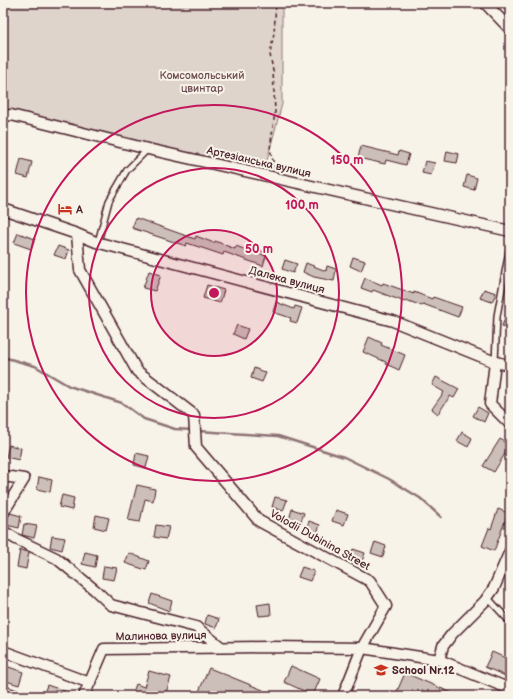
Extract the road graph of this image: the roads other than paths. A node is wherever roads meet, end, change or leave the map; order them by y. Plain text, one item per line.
1 (485, 3) edge
2 (510, 29) edge
3 (3, 116) edge
4 (148, 149) junction
5 (3, 209) edge
6 (510, 230) edge
7 (77, 234) junction
8 (98, 242) junction
9 (510, 245) edge
10 (495, 362) junction
11 (510, 365) edge
12 (510, 424) edge
13 (3, 476) edge
14 (3, 513) edge
15 (3, 531) edge
16 (510, 551) edge
17 (488, 597) junction
18 (510, 622) edge
19 (221, 647) junction
20 (362, 648) junction
21 (3, 651) edge
22 (439, 660) junction
23 (90, 683) junction
24 (510, 689) edge
25 (3, 691) edge
26 (16, 696) edge
27 (84, 696) edge
28 (344, 696) edge

1 - 2 street
3 - 4 street, Артезіанська вулиця
4 - 6 street, Артезіанська вулиця
4 - 8 lane
5 - 7 street, Далека вулиця
7 - 8 street, Далека вулиця
7 - 20 street, Volodii Dubinina Street
8 - 10 street, Далека вулиця
9 - 10 lane
10 - 11 street, Далека вулиця
10 - 12 street
13 - 14 street
15 - 19 street, Малинова вулиця
16 - 17 street
17 - 18 lane
17 - 22 street
19 - 20 street, Малинова вулиця
19 - 23 street, Малинова вулиця
20 - 22 street
20 - 28 street
21 - 23 street
22 - 24 street
23 - 27 street, Малинова вулиця
25 - 26 street

